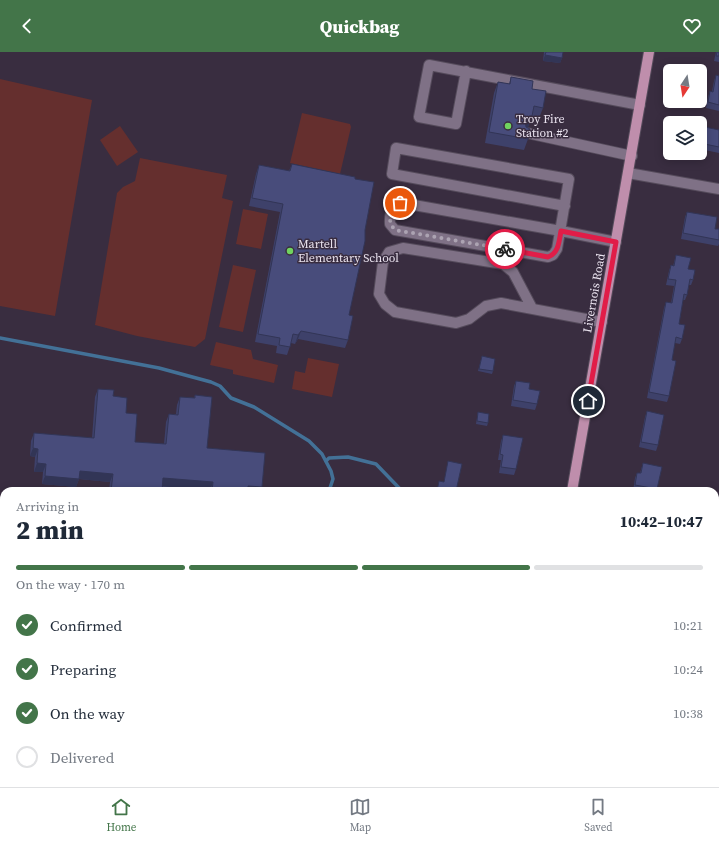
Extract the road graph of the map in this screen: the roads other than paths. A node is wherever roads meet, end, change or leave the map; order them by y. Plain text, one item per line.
1 (650, 52) edge
2 (466, 71) junction
3 (640, 105) junction
4 (527, 133) edge
5 (632, 156) junction
6 (628, 173) junction
7 (719, 189) edge
8 (565, 206) junction
9 (561, 231) junction
10 (616, 242) junction
11 (532, 308) junction
12 (602, 322) junction
13 (573, 487) edge

1 - 3 main road, Livernois Road
2 - 2 street
2 - 3 street
3 - 5 main road, Livernois Road
4 - 5 street
5 - 6 main road, Livernois Road
6 - 7 street
6 - 10 main road, Livernois Road
8 - 8 street
8 - 9 street
9 - 9 street
9 - 10 street
10 - 12 main road, Livernois Road
11 - 11 street
11 - 12 street
12 - 13 main road, Livernois Road

